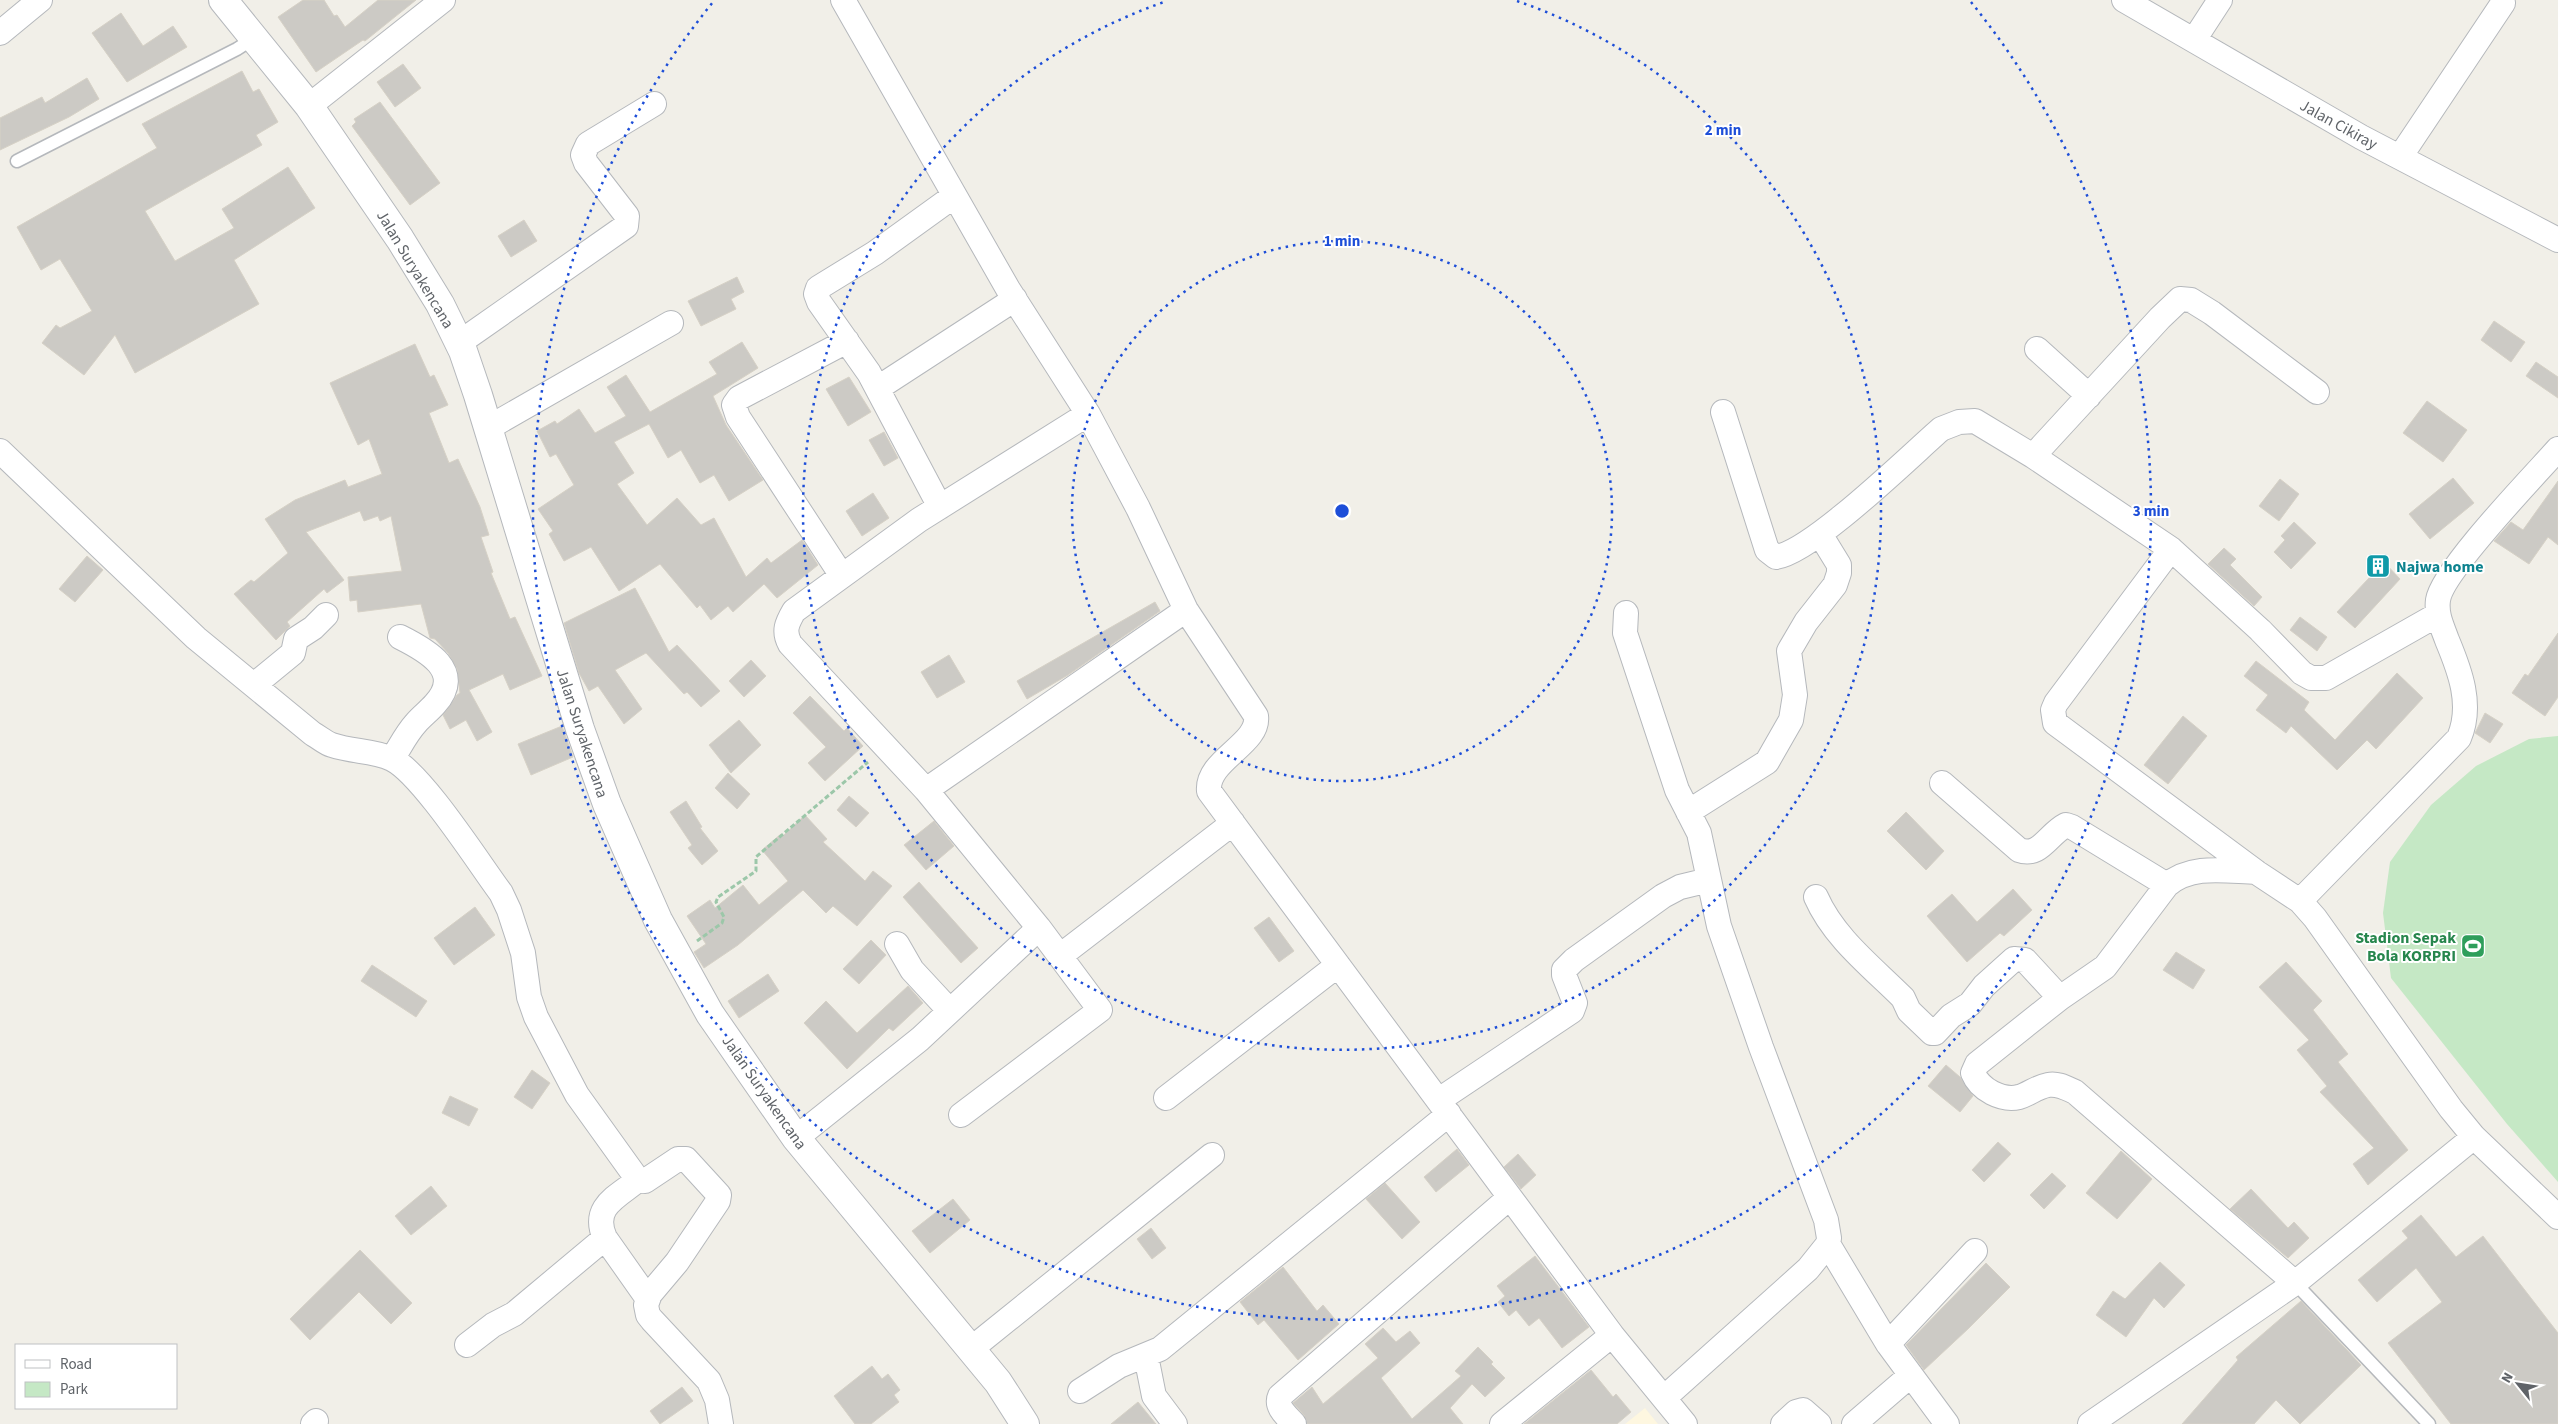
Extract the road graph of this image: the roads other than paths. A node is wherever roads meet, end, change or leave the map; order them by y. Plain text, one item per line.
1 (40, 0) edge
2 (223, 0) edge
3 (443, 0) edge
4 (843, 0) edge
5 (2124, 0) edge
6 (2220, 0) edge
7 (2503, 3) dead end
8 (0, 33) edge
9 (254, 38) junction
10 (2194, 40) junction
11 (654, 104) dead end
12 (309, 106) junction
13 (2400, 158) junction
14 (17, 161) dead end
15 (954, 196) junction
16 (2558, 240) edge
17 (1014, 299) junction
18 (671, 323) dead end
19 (847, 341) junction
20 (458, 343) junction
21 (2038, 349) dead end
22 (878, 388) junction
23 (2317, 392) dead end
24 (2088, 396) junction
25 (1723, 412) dead end
26 (1088, 414) junction
27 (488, 428) junction
28 (2558, 449) edge
29 (0, 451) edge
30 (2033, 456) junction
31 (940, 508) junction
32 (1820, 534) junction
33 (2171, 549) junction
34 (842, 576) junction
35 (1186, 610) junction
36 (1626, 613) dead end
37 (326, 615) dead end
38 (2437, 615) junction
39 (400, 637) dead end
40 (254, 685) junction
41 (392, 759) junction
42 (1942, 783) dead end
43 (926, 790) junction
44 (1688, 812) junction
45 (1233, 823) junction
46 (2256, 872) junction
47 (1710, 880) junction
48 (2167, 885) junction
49 (1816, 898) dead end
50 (2300, 901) junction
51 (1039, 928) junction
52 (897, 944) dead end
53 (1060, 956) junction
54 (1338, 965) junction
55 (2060, 998) junction
56 (950, 1011) junction
57 (1166, 1098) dead end
58 (1444, 1107) junction
59 (961, 1115) dead end
60 (2474, 1137) junction
61 (796, 1138) junction
62 (1212, 1155) dead end
63 (638, 1180) junction
64 (1509, 1198) junction
65 (2558, 1217) edge
66 (605, 1238) junction
67 (1828, 1244) junction
68 (1975, 1250) dead end
69 (2294, 1283) junction
70 (648, 1299) junction
71 (1612, 1335) junction
72 (1888, 1344) junction
73 (467, 1345) dead end
74 (971, 1349) junction
75 (1146, 1356) junction
76 (1911, 1375) junction
77 (1080, 1391) dead end
78 (1664, 1398) junction
79 (1023, 1423) edge
80 (721, 1424) edge
81 (1175, 1424) edge
82 (1294, 1424) edge
83 (1502, 1424) edge
84 (1685, 1424) edge
85 (1782, 1424) edge
86 (1819, 1424) edge
87 (1854, 1424) edge
88 (1947, 1424) edge
89 (2090, 1424) edge
90 (2429, 1424) edge

1 - 8 street
2 - 9 street, Jalan Suryakencana
3 - 12 street
4 - 15 street
5 - 10 street, Jalan Cikiray
6 - 10 street
7 - 13 street
9 - 12 street, Jalan Suryakencana
9 - 14 lane
10 - 13 street, Jalan Cikiray
11 - 20 street
12 - 20 street, Jalan Suryakencana
13 - 16 street, Jalan Cikiray
15 - 17 street
15 - 19 street
17 - 22 street
17 - 26 street
18 - 27 street
19 - 22 street
19 - 34 street
20 - 27 street, Jalan Suryakencana
21 - 24 street
22 - 31 street
23 - 24 street
24 - 30 street
25 - 32 street
26 - 31 street
26 - 35 street
27 - 61 street, Jalan Suryakencana
28 - 38 street
29 - 40 street
30 - 32 street
30 - 33 street
31 - 34 street
32 - 44 street
33 - 38 street
33 - 46 street
34 - 43 street
35 - 43 street
35 - 45 street
36 - 44 street
37 - 40 street
38 - 50 street
39 - 41 street
40 - 41 street
41 - 63 street
42 - 48 street
43 - 51 street
44 - 47 street
45 - 53 street
45 - 54 street
46 - 48 street
46 - 50 street
47 - 58 street
47 - 67 street
48 - 55 street
49 - 55 street
50 - 60 street
51 - 53 street
51 - 56 street
52 - 56 street
53 - 59 street
54 - 57 street
54 - 58 street
55 - 69 street
56 - 61 street
58 - 64 street
58 - 75 street
60 - 65 street
60 - 69 street
61 - 74 street, Jalan Suryakencana
62 - 74 street
63 - 66 street
63 - 70 street
64 - 71 street
64 - 82 street
66 - 70 street
66 - 73 street
67 - 72 street
67 - 78 street
68 - 72 street
69 - 89 street
69 - 90 lane
70 - 80 street
71 - 78 street
71 - 83 street
72 - 76 street
74 - 79 street, Jalan Suryakencana
75 - 77 street
75 - 81 street
76 - 87 street
76 - 88 street
78 - 84 street
85 - 86 street

